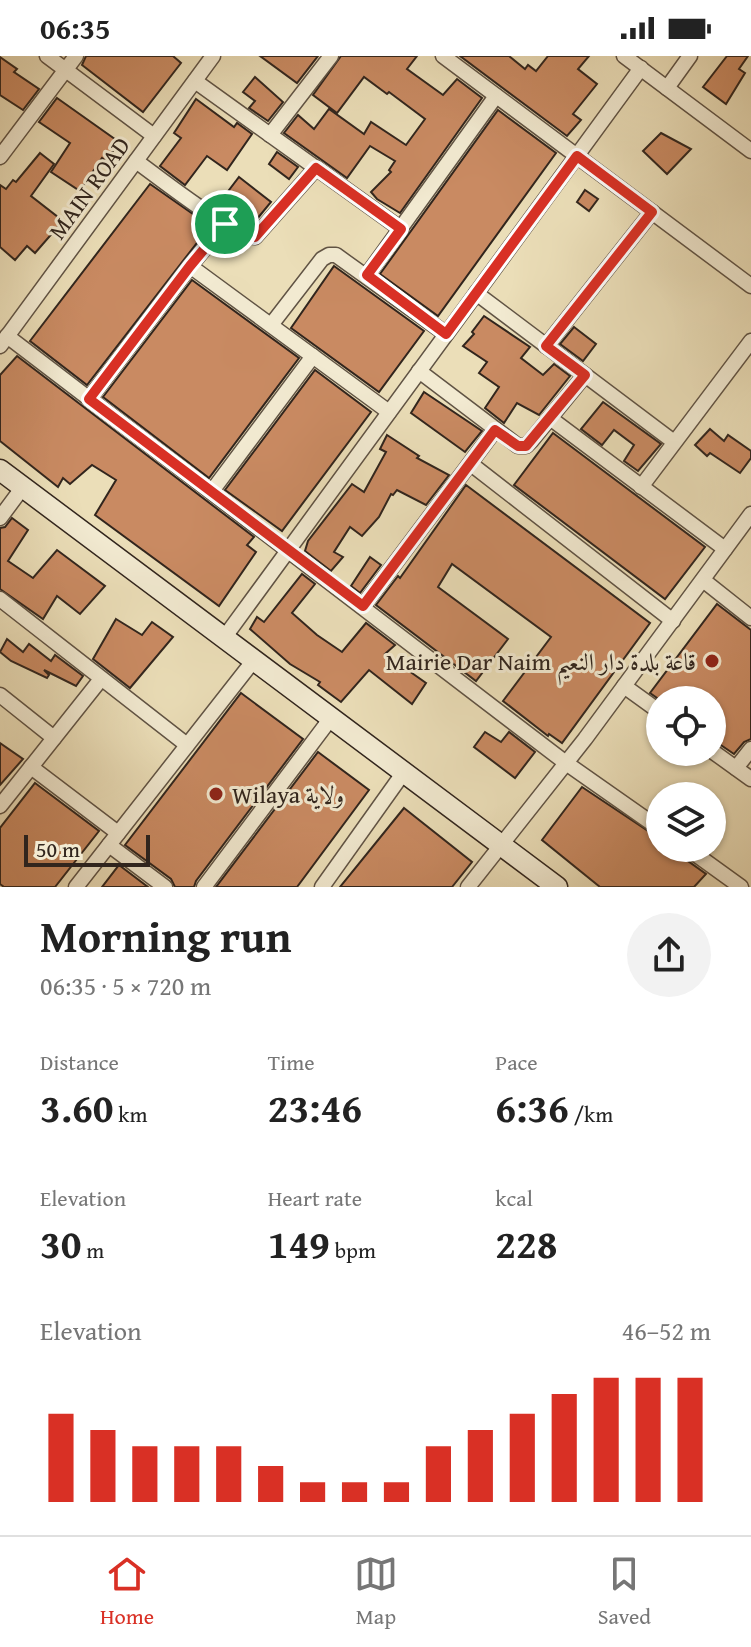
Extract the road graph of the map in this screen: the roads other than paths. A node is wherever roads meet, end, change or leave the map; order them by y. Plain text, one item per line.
1 (47, 56) edge
2 (76, 56) edge
3 (213, 56) edge
4 (331, 56) edge
5 (443, 56) edge
6 (624, 56) edge
7 (690, 56) edge
8 (641, 68) junction
9 (66, 70) junction
10 (195, 81) junction
11 (667, 88) junction
12 (496, 96) junction
13 (270, 135) junction
14 (154, 136) junction
15 (751, 151) edge
16 (1, 154) edge
17 (577, 156) junction
18 (136, 161) junction
19 (316, 168) junction
20 (652, 212) junction
21 (225, 224) junction
22 (401, 229) junction
23 (190, 266) junction
24 (367, 275) junction
25 (751, 286) edge
26 (476, 293) junction
27 (271, 325) junction
28 (446, 334) junction
29 (4, 341) edge
30 (751, 341) edge
31 (546, 346) junction
32 (313, 356) junction
33 (419, 371) junction
34 (585, 375) junction
35 (89, 399) junction
36 (389, 412) junction
37 (550, 418) junction
38 (495, 430) junction
39 (674, 442) junction
40 (471, 464) junction
41 (0, 470) edge
42 (23, 487) junction
43 (641, 487) junction
44 (212, 491) junction
45 (751, 514) edge
46 (0, 518) edge
47 (289, 549) junction
48 (725, 549) junction
49 (703, 580) junction
50 (0, 599) edge
51 (363, 606) junction
52 (751, 618) edge
53 (673, 621) junction
54 (224, 638) junction
55 (254, 660) junction
56 (101, 679) junction
57 (624, 686) junction
58 (0, 695) edge
59 (646, 702) edge
60 (331, 718) junction
61 (54, 738) junction
62 (187, 745) junction
63 (751, 749) edge
64 (726, 761) edge
65 (566, 763) junction
66 (31, 767) junction
67 (736, 768) junction
68 (404, 772) junction
69 (751, 779) edge
70 (5, 790) edge
71 (0, 806) edge
72 (646, 819) edge
73 (113, 839) junction
74 (500, 844) junction
75 (706, 862) edge
76 (76, 887) edge
77 (165, 887) edge
78 (204, 887) edge
79 (322, 887) edge
80 (468, 887) edge
81 (557, 887) edge
82 (741, 887) edge

1 - 9 street
2 - 9 street
3 - 10 street, MAIN ROAD
4 - 13 street
5 - 12 street
6 - 8 street
7 - 11 street
8 - 11 street
8 - 17 street
9 - 14 street
9 - 16 street
10 - 13 street
10 - 14 street, MAIN ROAD
11 - 15 street
12 - 17 street
12 - 22 street
13 - 19 street
14 - 18 street, MAIN ROAD
17 - 20 street
17 - 26 street
18 - 21 street
18 - 29 street, MAIN ROAD
19 - 21 street
19 - 22 street
20 - 25 street
20 - 31 street
21 - 23 street
22 - 24 street
23 - 27 street
23 - 35 street
24 - 27 street
24 - 28 street
26 - 28 street
26 - 31 street
27 - 32 street
28 - 33 street
29 - 35 street
30 - 39 street
31 - 34 street
32 - 36 street
32 - 44 street
33 - 36 street
33 - 38 street
34 - 37 street
34 - 39 street
35 - 44 street
36 - 47 street
37 - 38 street
37 - 43 street
38 - 40 street
39 - 43 street
40 - 51 street
40 - 53 street
41 - 42 street
42 - 46 street
42 - 54 street
43 - 48 street
44 - 47 street
45 - 48 street
47 - 51 street
47 - 54 street
48 - 49 street
49 - 52 street
49 - 53 street
50 - 56 street
51 - 65 street
53 - 57 street
54 - 55 street
55 - 60 street
55 - 62 street
56 - 61 street
56 - 62 street
57 - 59 street
57 - 65 street
58 - 61 street
60 - 68 street
60 - 78 street
61 - 66 street
62 - 73 street
63 - 67 street
64 - 67 street
65 - 72 street
65 - 74 street
66 - 70 street
66 - 73 street
67 - 69 street
68 - 74 street
68 - 79 street
70 - 71 street
73 - 76 street
73 - 77 street
74 - 80 street
74 - 81 street
75 - 82 street

